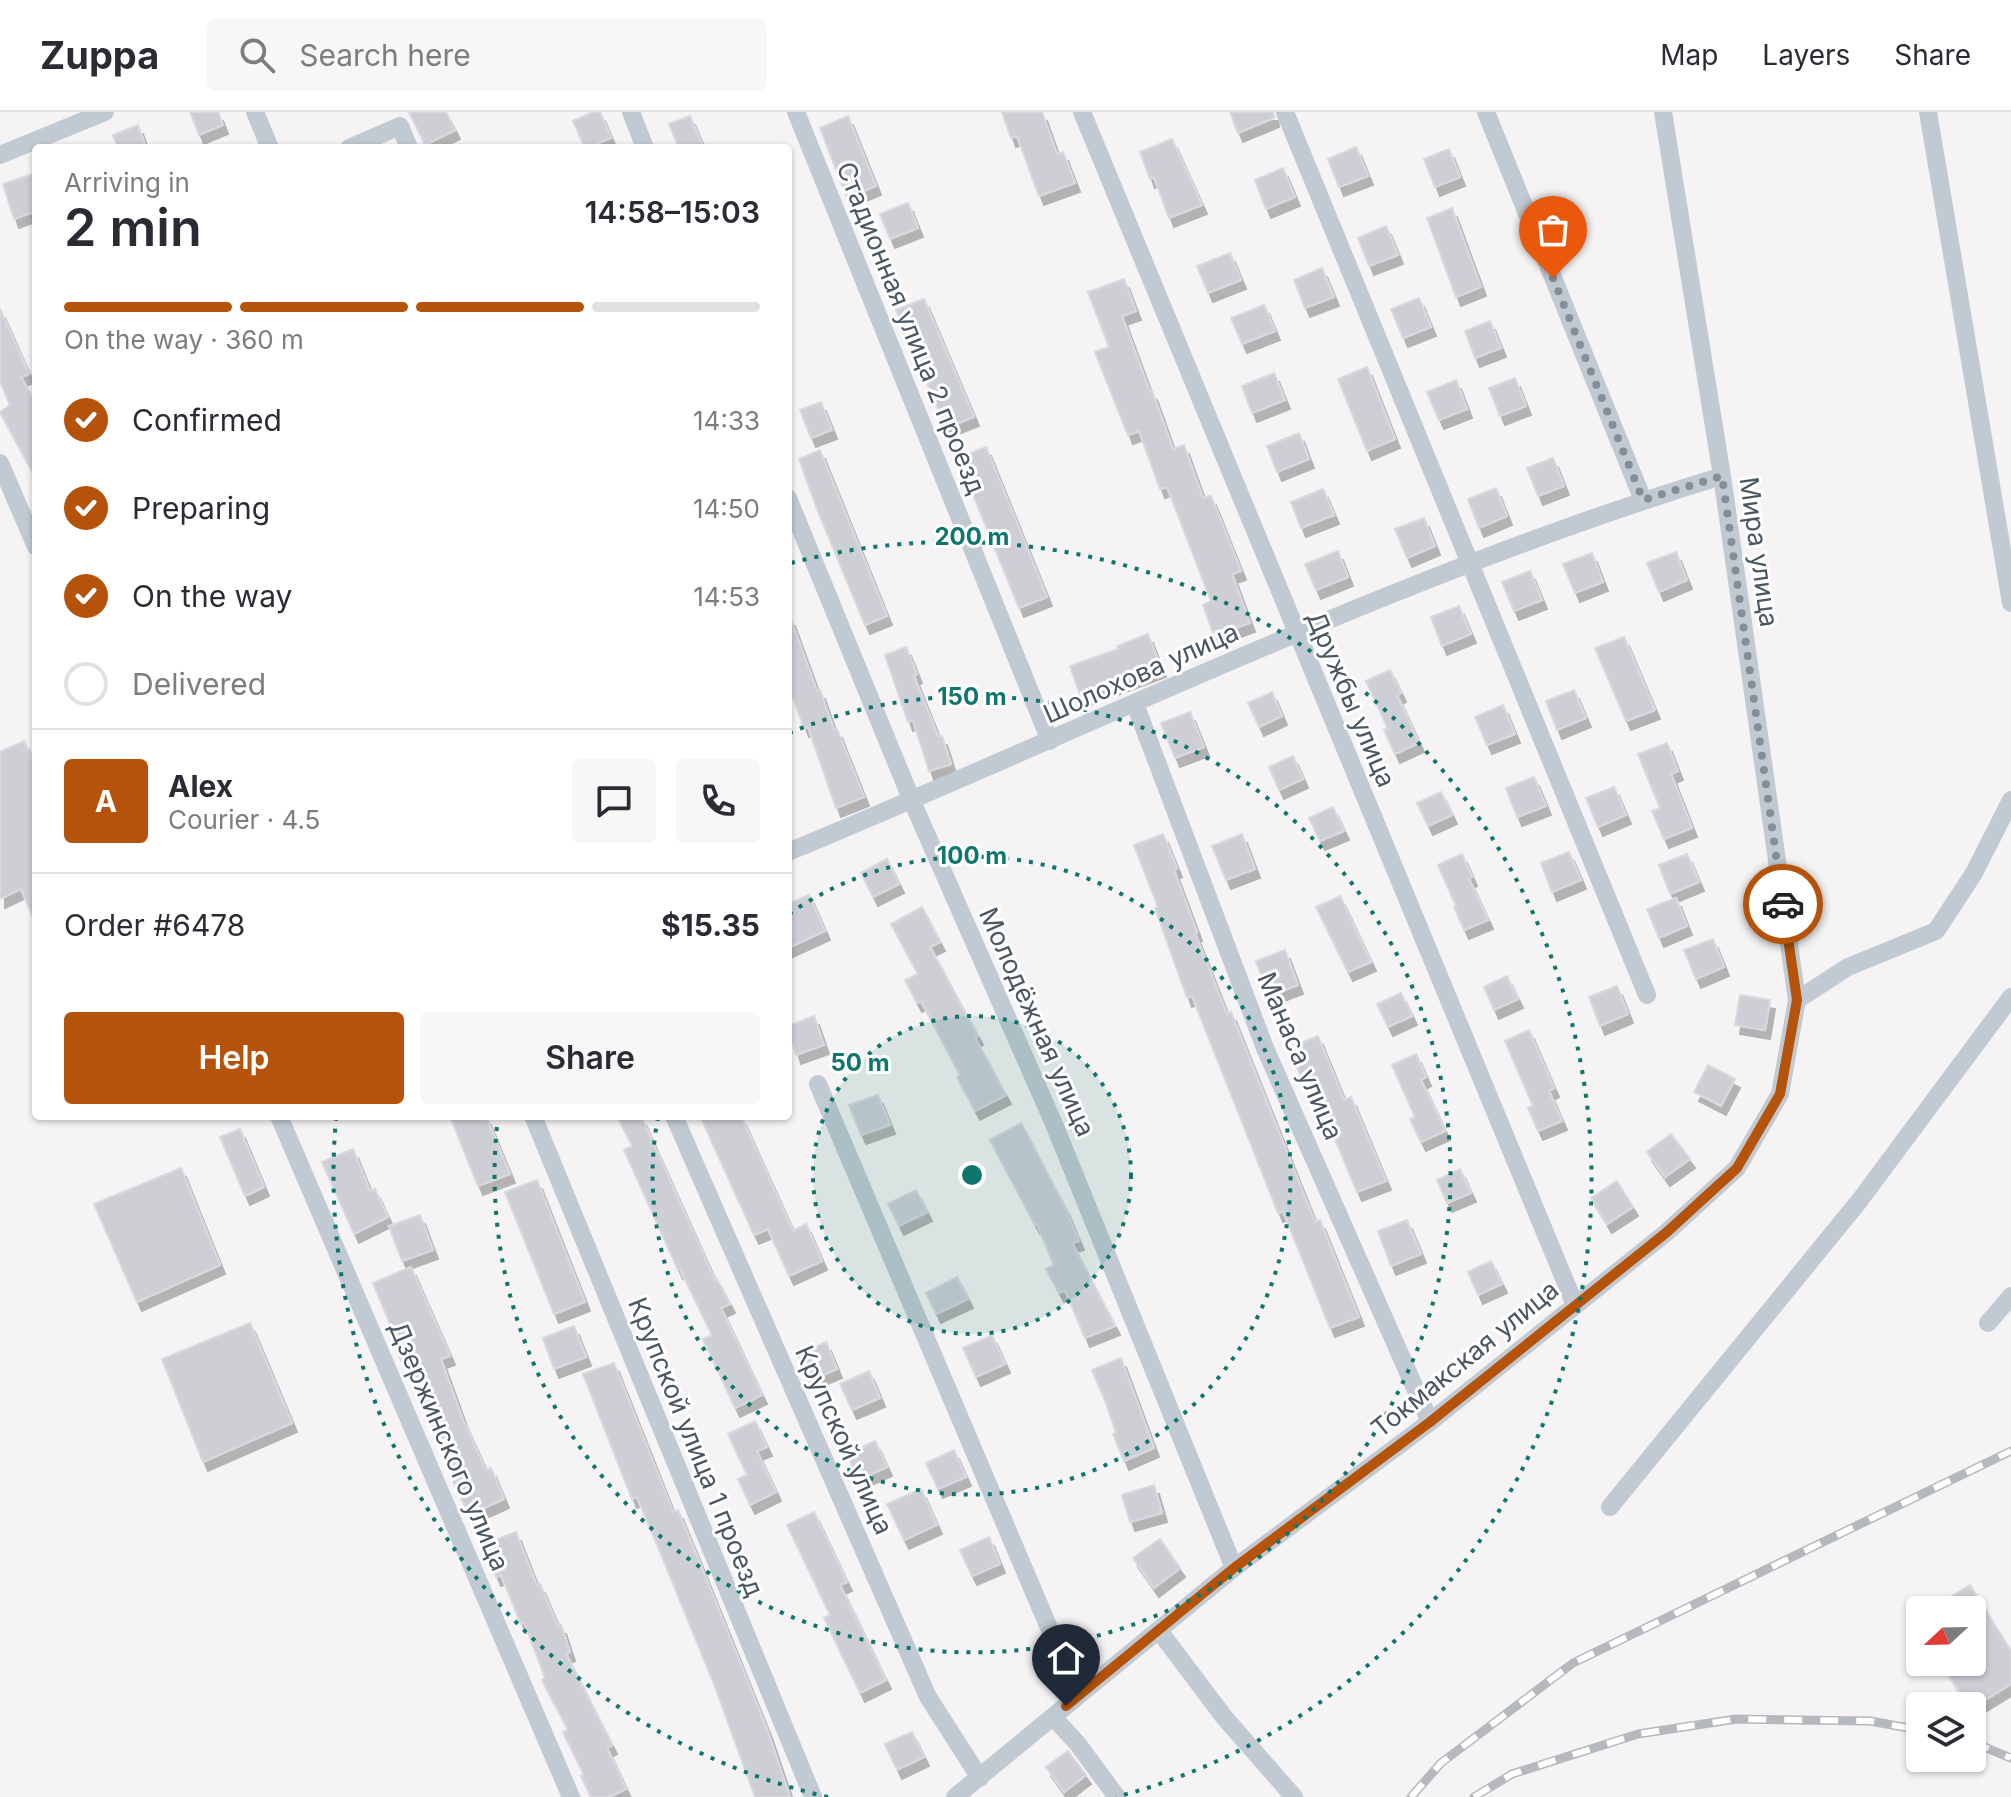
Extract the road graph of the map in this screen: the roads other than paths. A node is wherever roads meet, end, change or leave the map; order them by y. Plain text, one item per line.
1 (105, 112) edge
2 (255, 112) edge
3 (631, 112) edge
4 (796, 112) edge
5 (1082, 112) edge
6 (1285, 112) edge
7 (1486, 112) edge
8 (1663, 112) edge
9 (1928, 112) edge
10 (268, 144) edge
11 (358, 144) edge
12 (407, 144) edge
13 (643, 144) edge
14 (0, 155) edge
15 (0, 463) edge
16 (1722, 476) junction
17 (1643, 500) junction
18 (792, 508) edge
19 (32, 538) edge
20 (1471, 561) junction
21 (2011, 603) edge
22 (1296, 634) junction
23 (1135, 704) junction
24 (1050, 741) junction
25 (2011, 800) edge
26 (912, 801) junction
27 (792, 850) edge
28 (1647, 995) dead end
29 (2011, 997) edge
30 (1797, 1000) junction
31 (818, 1084) dead end
32 (281, 1120) edge
33 (535, 1120) edge
34 (676, 1120) edge
35 (2011, 1296) edge
36 (1575, 1305) junction
37 (1988, 1323) dead end
38 (1430, 1422) junction
39 (1610, 1507) dead end
40 (1234, 1568) junction
41 (1160, 1632) junction
42 (1078, 1696) junction
43 (1053, 1717) junction
44 (980, 1778) junction
45 (571, 1797) edge
46 (813, 1797) edge
47 (955, 1797) edge
48 (1117, 1797) edge
49 (1294, 1797) edge

1 - 14 street
2 - 10 street
3 - 13 street
4 - 24 street, Стадионная улица 2 проезд
5 - 22 street, Дружбы улица
6 - 20 street
7 - 17 street
8 - 16 street, Мира улица
9 - 21 street
11 - 12 street
15 - 19 street
16 - 17 street, Шолохова улица
16 - 30 street, Мира улица
17 - 20 street, Шолохова улица
18 - 26 street, Молодёжная улица
20 - 22 street, Шолохова улица
20 - 28 street
22 - 23 street, Шолохова улица
22 - 36 street, Дружбы улица
23 - 24 street, Шолохова улица
23 - 38 street, Манаса улица
24 - 26 street, Шолохова улица
25 - 30 street
26 - 27 street, Шолохова улица
26 - 40 street, Молодёжная улица
29 - 39 street
30 - 36 street, Токмакская улица
31 - 42 street
32 - 45 street, Дзержинского улица
33 - 46 street, Крупской улица 1 проезд
34 - 44 street, Крупской улица
35 - 37 street
36 - 38 street, Токмакская улица
38 - 40 street, Токмакская улица
40 - 41 street, Токмакская улица
41 - 42 street, Токмакская улица
41 - 49 street
42 - 43 street, Токмакская улица
43 - 44 street, Токмакская улица
43 - 48 street
44 - 47 street, Токмакская улица

